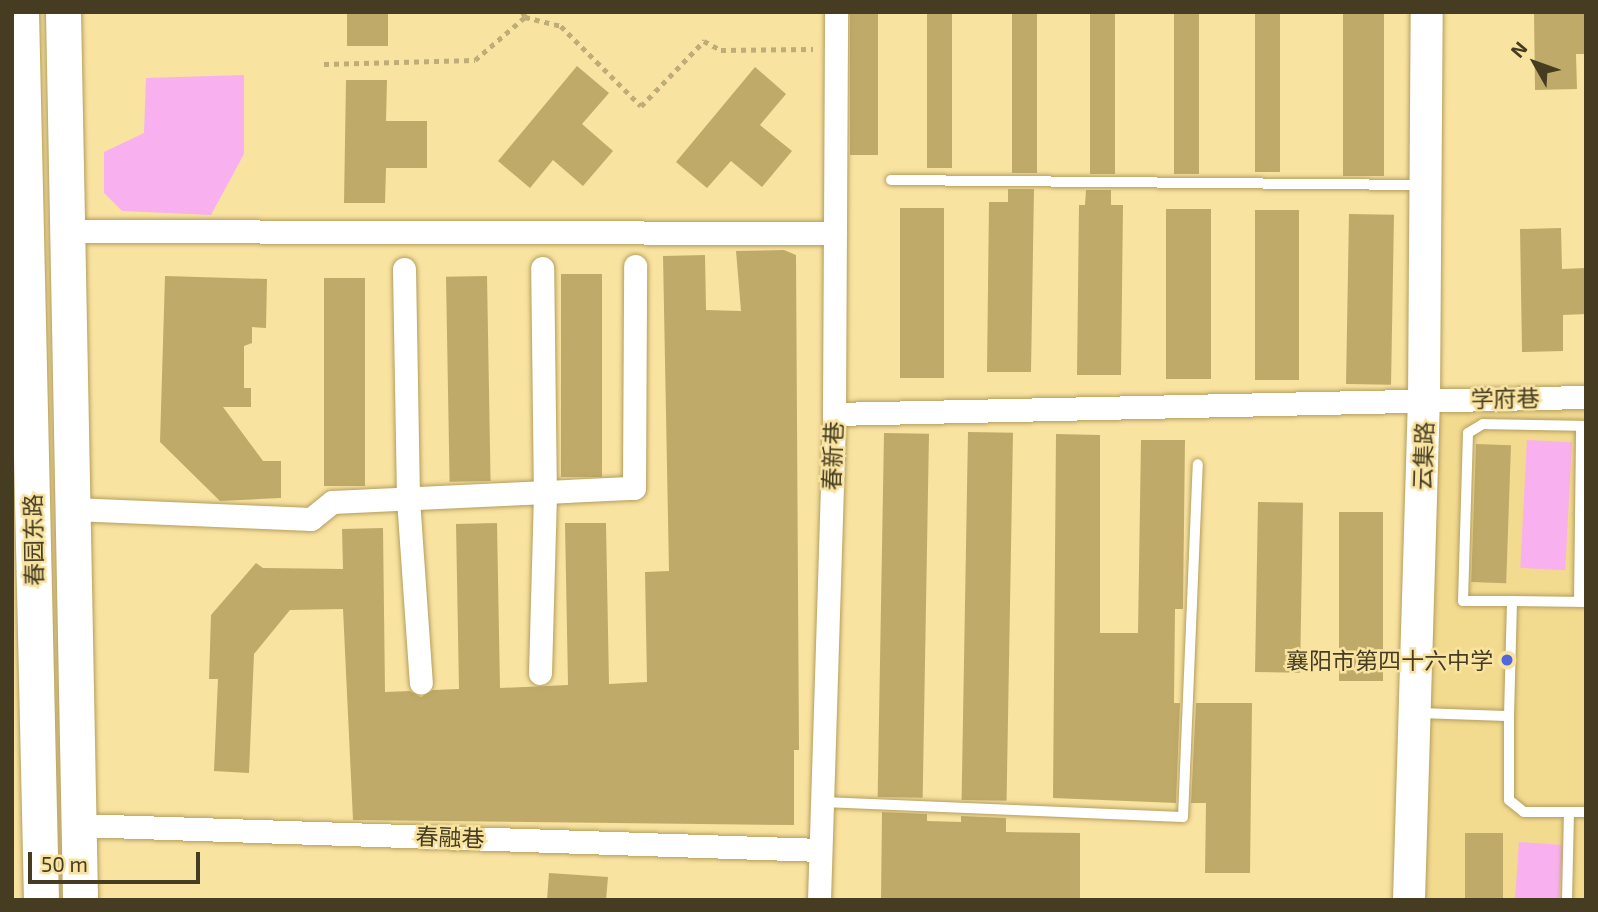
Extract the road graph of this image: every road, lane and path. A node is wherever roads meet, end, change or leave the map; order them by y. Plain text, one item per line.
1 (21, 12) edge
2 (63, 12) edge
3 (836, 12) edge
4 (1427, 12) edge
5 (523, 14) edge
6 (835, 49) junction
7 (324, 64) dead end
8 (891, 180) dead end
9 (1426, 185) junction
10 (68, 231) junction
11 (835, 233) junction
12 (635, 265) dead end
13 (542, 268) dead end
14 (404, 269) dead end
15 (1586, 397) edge
16 (1424, 399) junction
17 (834, 414) junction
18 (1584, 426) edge
19 (1198, 464) dead end
20 (543, 492) junction
21 (408, 499) junction
22 (73, 509) junction
23 (1512, 601) junction
24 (1583, 601) edge
25 (540, 673) dead end
26 (421, 683) dead end
27 (1415, 713) junction
28 (1509, 716) junction
29 (822, 802) junction
30 (1569, 812) junction
31 (1586, 812) edge
32 (79, 825) junction
33 (820, 850) junction
34 (41, 900) edge
35 (80, 900) edge
36 (819, 900) edge
37 (1409, 900) edge
38 (1567, 900) edge

1 - 34 main road, 春园东路
2 - 10 main road, 春园东路
3 - 6 street, 春新巷
4 - 9 street, 云集路
5 - 6 path
5 - 7 path
6 - 11 street, 春新巷
8 - 9 lane
9 - 16 street, 云集路
10 - 11 street
10 - 22 main road, 春园东路
11 - 17 street, 春新巷
12 - 20 street
13 - 20 street
14 - 21 street
15 - 16 street, 学府巷
16 - 17 street, 学府巷
16 - 27 street, 云集路
17 - 29 street, 春新巷
18 - 23 lane
18 - 24 lane
19 - 29 lane
20 - 21 street
20 - 25 street
21 - 22 street
21 - 26 street
22 - 32 main road, 春园东路
23 - 24 lane
23 - 28 lane
27 - 28 lane
27 - 37 street, 云集路
28 - 30 lane
29 - 33 street, 春新巷
30 - 31 lane
30 - 38 lane
32 - 33 street, 春融巷
32 - 35 main road, 春园东路
33 - 36 street, 春新巷

